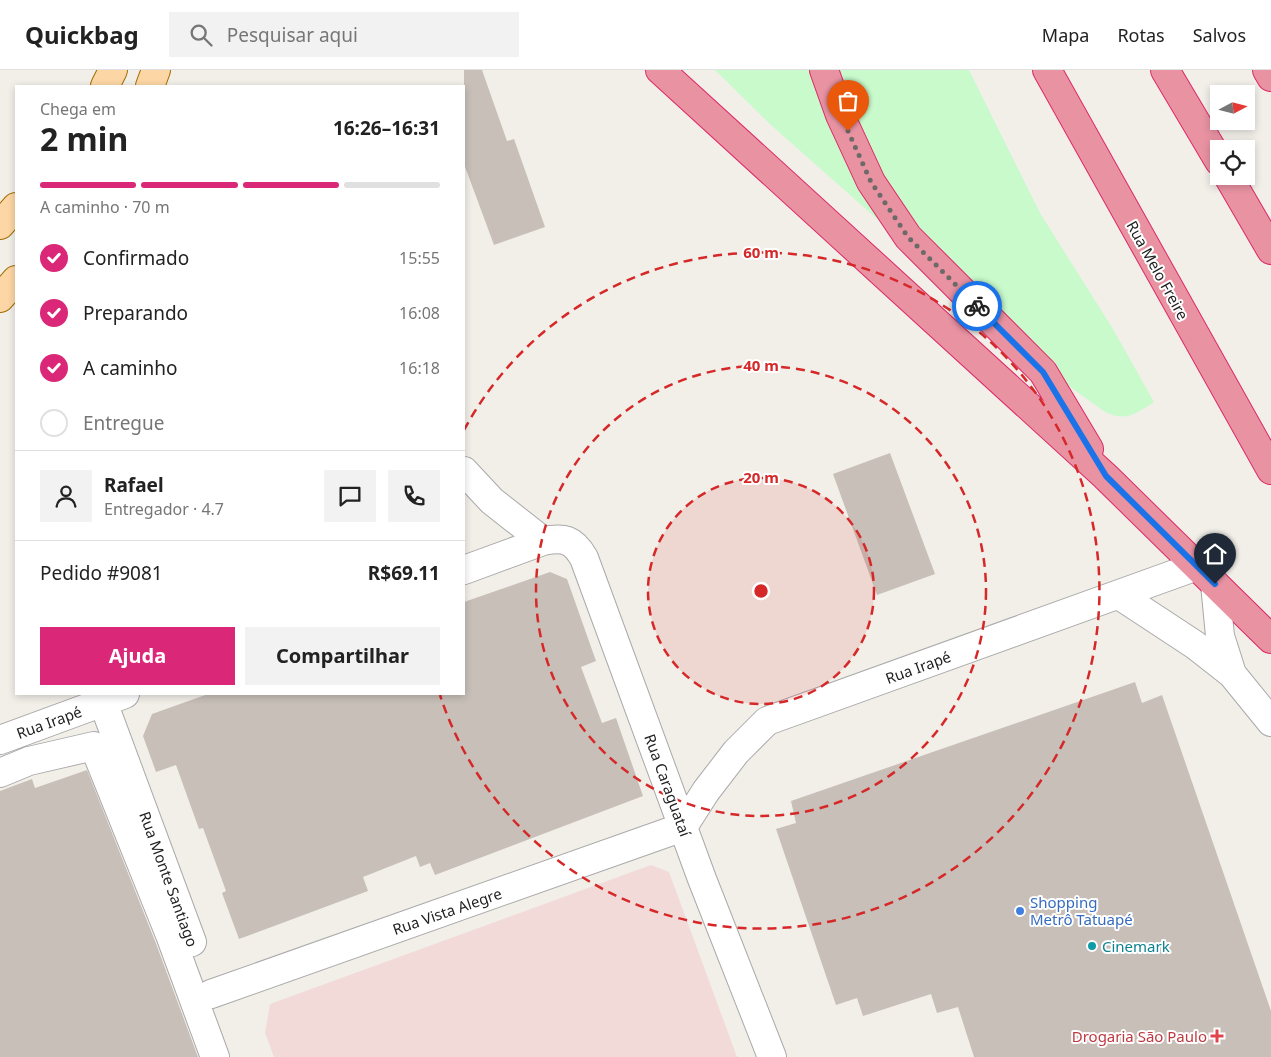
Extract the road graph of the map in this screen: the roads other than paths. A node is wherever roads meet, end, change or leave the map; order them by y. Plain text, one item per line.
1 (113, 70) edge
2 (156, 70) edge
3 (660, 70) edge
4 (824, 70) edge
5 (1047, 70) edge
6 (1165, 70) edge
7 (1267, 70) edge
8 (1271, 77) edge
9 (106, 85) edge
10 (150, 85) edge
11 (1210, 146) edge
12 (1233, 185) edge
13 (15, 207) edge
14 (0, 225) edge
15 (1271, 250) edge
16 (15, 281) edge
17 (0, 298) edge
18 (1271, 470) edge
19 (465, 472) edge
20 (1106, 476) junction
21 (542, 541) junction
22 (465, 570) edge
23 (1206, 575) junction
24 (1119, 594) junction
25 (1271, 639) edge
26 (1232, 674) junction
27 (114, 698) edge
28 (1271, 722) edge
29 (0, 740) edge
30 (0, 773) edge
31 (683, 827) junction
32 (170, 935) junction
33 (198, 959) junction
34 (211, 994) junction
35 (215, 1057) edge
36 (233, 1057) edge
37 (772, 1057) edge

1 - 9 main road
2 - 10 main road
3 - 20 highway
4 - 20 highway
5 - 18 highway, Rua Melo Freire
6 - 11 highway
7 - 8 highway
12 - 15 highway
13 - 14 main road
16 - 17 main road
19 - 21 street
20 - 23 highway
21 - 22 street
21 - 31 street, Rua Caraguataí
23 - 24 street, Rua Irapé
23 - 25 highway
23 - 26 street
24 - 26 street
24 - 31 street, Rua Irapé
26 - 28 street
27 - 29 street, Rua Irapé
27 - 33 street, Rua Monte Santiago
30 - 32 street
31 - 34 street, Rua Vista Alegre
31 - 37 street, Rua Caraguataí
32 - 33 street
32 - 35 street
33 - 34 street, Rua Monte Santiago
34 - 36 street, Rua Monte Santiago

